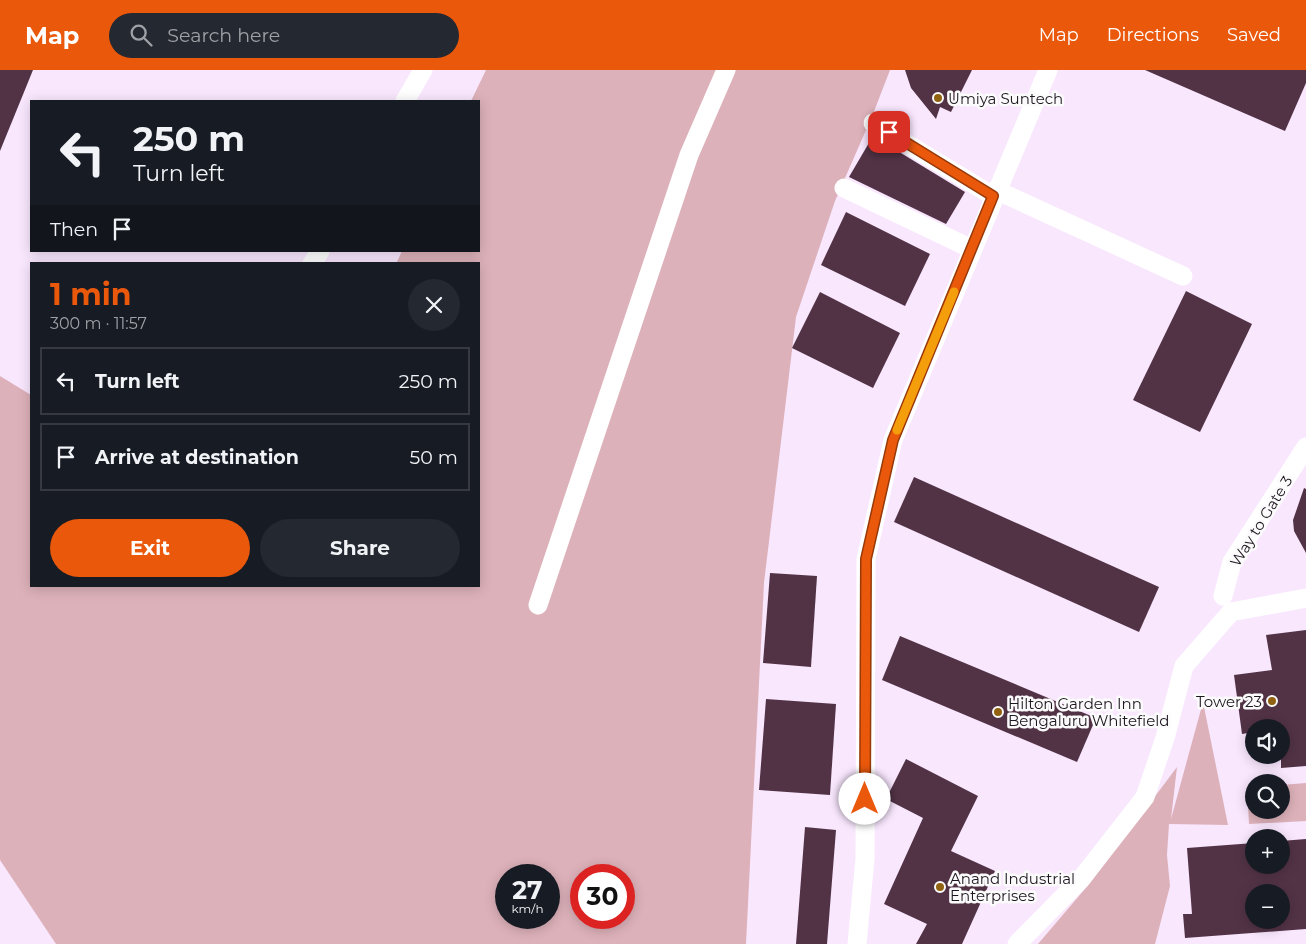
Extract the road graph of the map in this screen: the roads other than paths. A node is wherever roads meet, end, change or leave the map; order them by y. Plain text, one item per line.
1 (423, 70) edge
2 (726, 70) edge
3 (1048, 70) edge
4 (406, 100) edge
5 (873, 123) dead end
6 (844, 188) dead end
7 (995, 193) junction
8 (972, 249) junction
9 (1184, 276) dead end
10 (1306, 447) edge
11 (1223, 596) dead end
12 (1306, 598) edge
13 (538, 606) dead end
14 (857, 944) edge
15 (1017, 944) edge

1 - 4 street
2 - 13 street
3 - 7 street
5 - 7 street
6 - 8 street
7 - 8 street
7 - 9 street
8 - 14 street
10 - 11 street, Way to Gate 3
12 - 15 street

